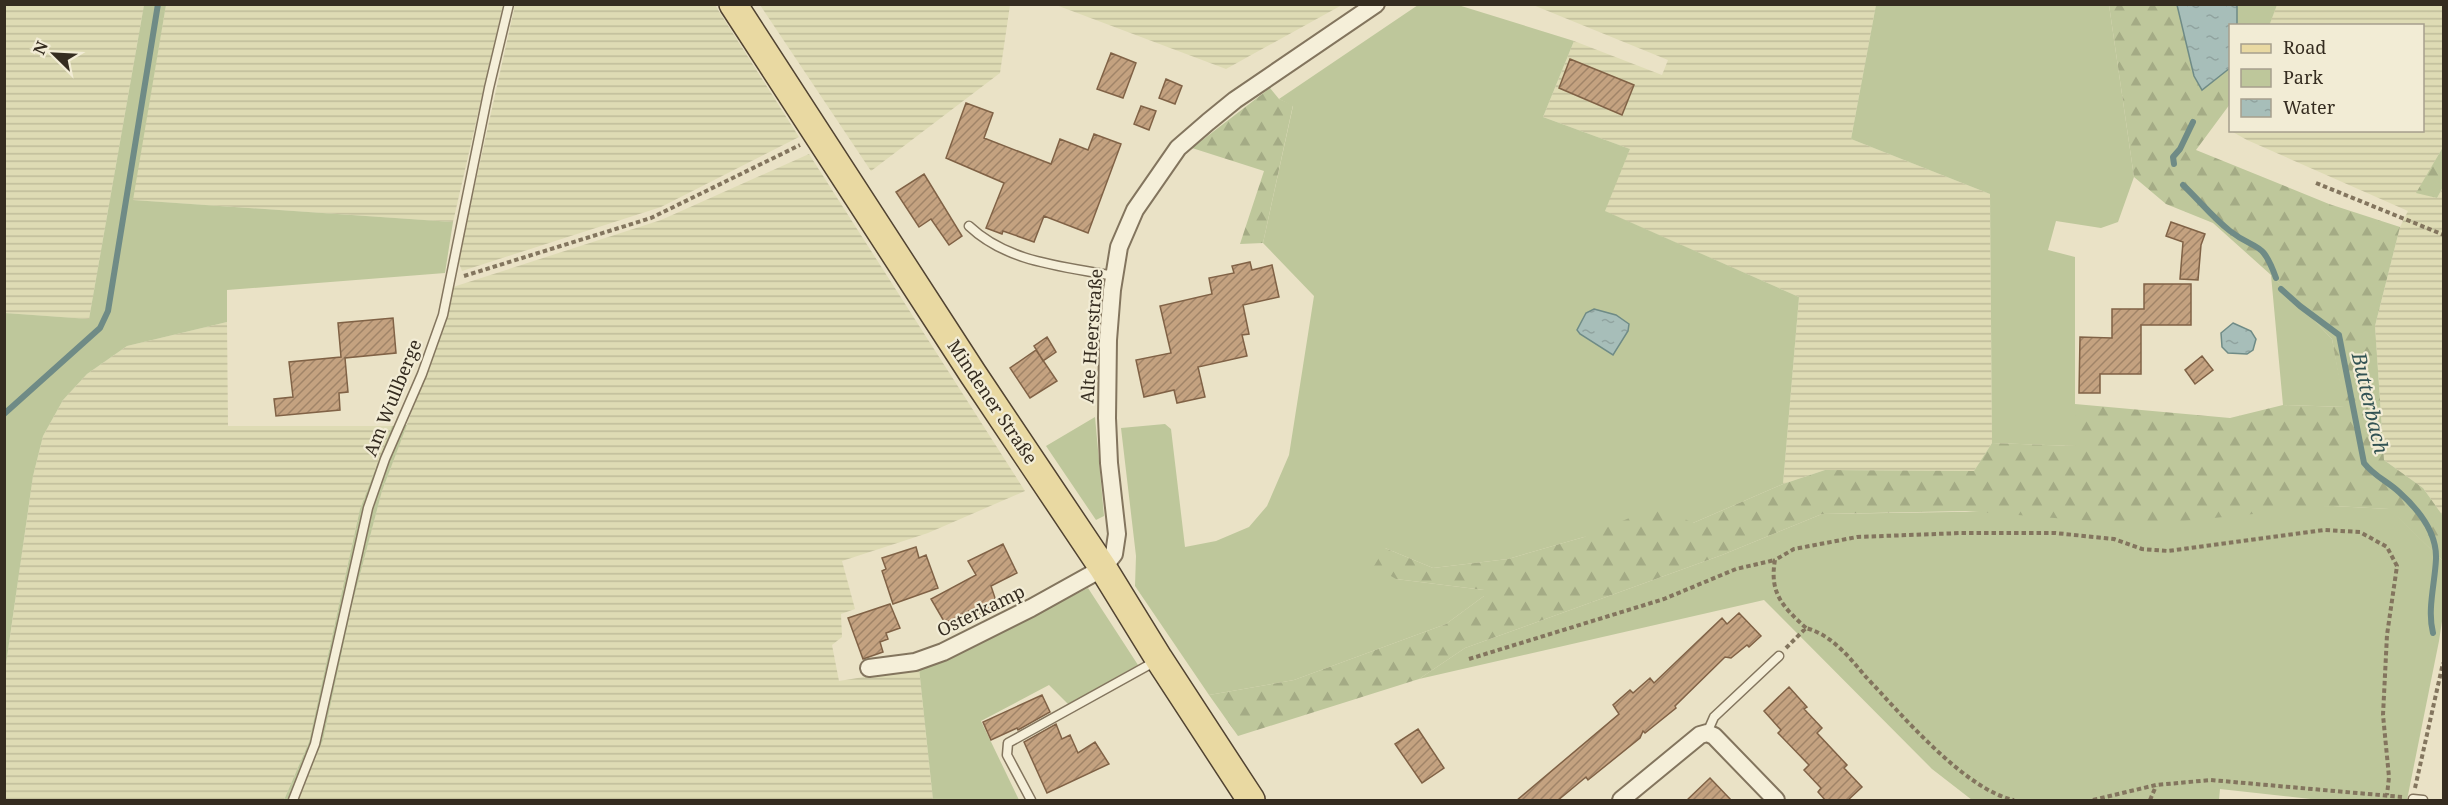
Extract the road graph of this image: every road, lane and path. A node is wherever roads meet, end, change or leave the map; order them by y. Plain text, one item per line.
1 (508, 4) edge
2 (733, 4) edge
3 (1376, 4) edge
4 (819, 136) junction
5 (2316, 183) dead end
6 (969, 226) dead end
7 (2444, 235) edge
8 (1114, 276) junction
9 (449, 281) junction
10 (1775, 560) junction
11 (1103, 568) junction
12 (1806, 628) junction
13 (1779, 656) joint
14 (1159, 659) junction
15 (1469, 659) dead end
16 (2443, 663) edge
17 (869, 668) dead end
18 (1707, 733) junction
19 (2156, 785) junction
20 (2387, 795) junction
21 (2413, 799) junction
22 (293, 801) edge
23 (1031, 801) edge
24 (1251, 801) edge
25 (1622, 801) edge
26 (1776, 801) edge
27 (2014, 801) edge
28 (2093, 801) edge
29 (2150, 801) edge
30 (2423, 801) edge

1 - 9 lane, Am Wullberge
2 - 4 main road, Mindener Straße
3 - 8 street, Alte Heerstraße
4 - 9 path
4 - 11 main road, Mindener Straße
5 - 7 path
6 - 8 lane
8 - 11 street, Alte Heerstraße
9 - 22 lane, Am Wullberge
10 - 12 path
10 - 15 path
10 - 20 path
11 - 14 main road, Mindener Straße
11 - 17 street, Osterkamp
12 - 13 path
12 - 27 path
13 - 18 lane
14 - 23 lane
14 - 24 main road, Mindener Straße
16 - 21 path
18 - 25 street
18 - 26 street
19 - 20 path
19 - 28 path
19 - 29 path
20 - 21 path
21 - 30 lane

